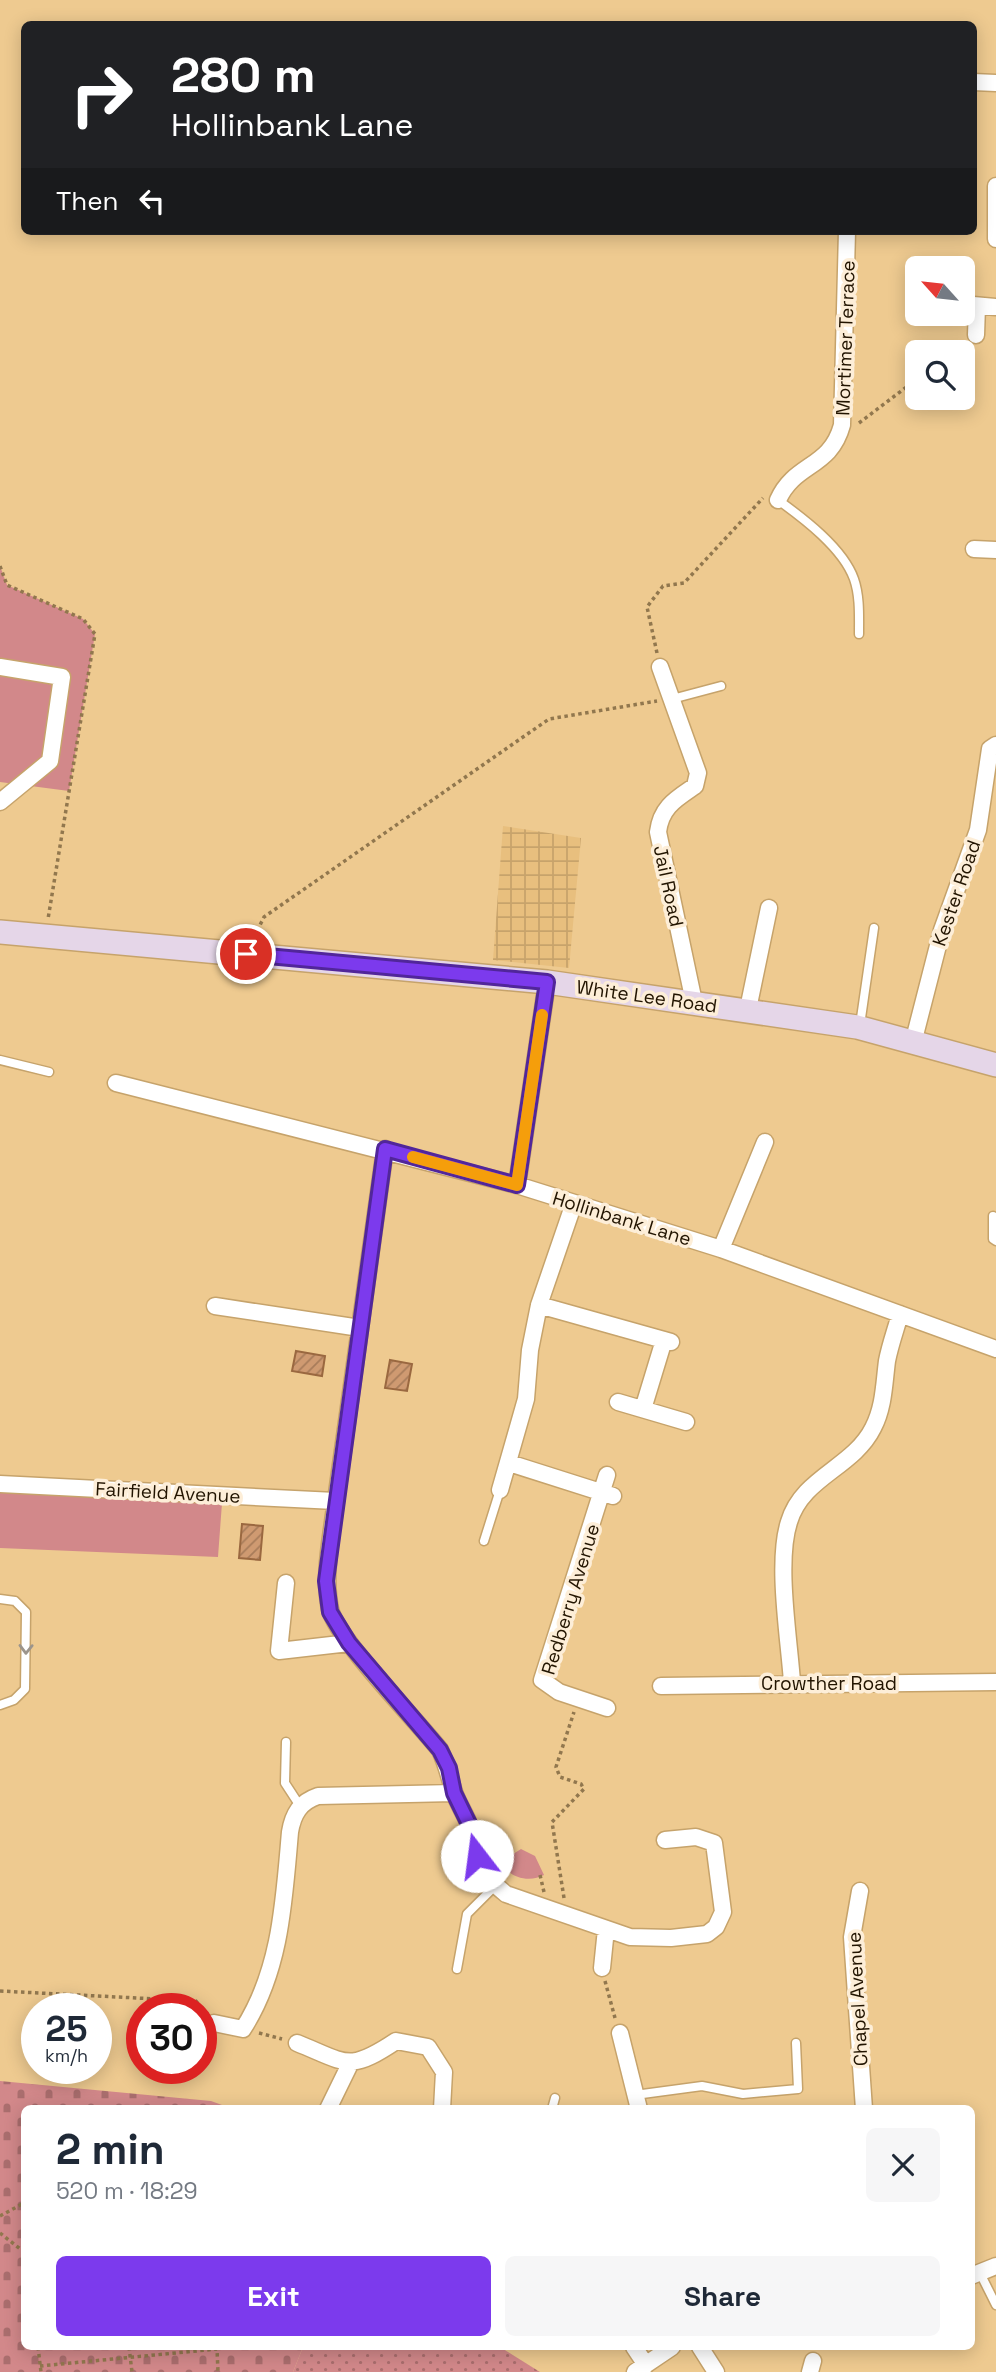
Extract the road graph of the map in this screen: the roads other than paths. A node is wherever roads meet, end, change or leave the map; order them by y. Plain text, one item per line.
1 (977, 82) edge
2 (996, 83) edge
3 (996, 186) edge
4 (848, 235) edge
5 (996, 239) edge
6 (975, 305) edge
7 (996, 307) edge
8 (974, 326) edge
9 (976, 335) dead end
10 (778, 500) joint
11 (974, 548) dead end
12 (996, 550) edge
13 (859, 634) dead end
14 (0, 667) edge
15 (660, 667) road end
16 (721, 686) dead end
17 (669, 699) junction
18 (996, 745) edge
19 (0, 802) edge
20 (769, 908) dead end
21 (874, 928) dead end
22 (0, 932) edge
23 (547, 982) junction
24 (694, 1002) junction
25 (748, 1009) junction
26 (860, 1028) junction
27 (914, 1042) junction
28 (0, 1060) edge
29 (996, 1065) edge
30 (49, 1072) dead end
31 (116, 1083) dead end
32 (765, 1142) dead end
33 (385, 1149) junction
34 (517, 1185) junction
35 (574, 1203) junction
36 (993, 1216) dead end
37 (996, 1241) edge
38 (721, 1249) junction
39 (539, 1305) junction
40 (215, 1306) dead end
41 (901, 1314) junction
42 (360, 1328) junction
43 (996, 1349) edge
44 (618, 1402) dead end
45 (643, 1409) junction
46 (686, 1422) dead end
47 (509, 1463) junction
48 (607, 1475) dead end
49 (0, 1484) edge
50 (500, 1490) joint
51 (608, 1494) junction
52 (335, 1501) junction
53 (484, 1541) dead end
54 (286, 1583) dead end
55 (0, 1599) edge
56 (349, 1643) junction
57 (792, 1682) junction
58 (996, 1682) edge
59 (662, 1686) dead end
60 (0, 1705) edge
61 (607, 1708) dead end
62 (286, 1742) dead end
63 (454, 1793) junction
64 (300, 1806) junction
65 (665, 1840) dead end
66 (495, 1886) junction
67 (860, 1891) dead end
68 (606, 1929) junction
69 (601, 1968) road end
70 (457, 1969) dead end
71 (217, 2024) edge
72 (620, 2033) road end
73 (297, 2043) road end
74 (796, 2043) dead end
75 (350, 2064) junction
76 (555, 2098) dead end
77 (637, 2102) edge
78 (330, 2105) edge
79 (442, 2105) edge
80 (553, 2105) edge
81 (864, 2105) edge
82 (996, 2266) edge
83 (976, 2274) edge
84 (996, 2305) edge
85 (635, 2350) edge
86 (667, 2350) edge
87 (702, 2350) edge
88 (640, 2368) edge
89 (716, 2372) edge

1 - 2 street
3 - 5 street
4 - 10 street, Mortimer Terrace
6 - 7 street
8 - 9 street
10 - 13 lane
11 - 12 street
14 - 19 street
15 - 17 street, Jail Road
16 - 17 lane
17 - 24 street, Jail Road
18 - 27 street, Kester Road
20 - 25 street
21 - 26 lane
22 - 23 main road, White Lee Road
23 - 24 main road, White Lee Road
23 - 34 street
24 - 25 main road, White Lee Road
25 - 26 main road, White Lee Road
26 - 27 main road, White Lee Road
27 - 29 main road, White Lee Road
28 - 30 lane
31 - 33 street, Hollinbank Lane
32 - 38 street
33 - 34 street, Hollinbank Lane
33 - 42 street
34 - 35 street, Hollinbank Lane
35 - 38 street, Hollinbank Lane
35 - 39 street
36 - 37 lane
38 - 41 street, Hollinbank Lane
39 - 45 street
39 - 47 street
40 - 42 street
41 - 43 street, Hollinbank Lane
41 - 57 street
42 - 52 street
44 - 45 street
45 - 46 street
47 - 50 street
47 - 51 street
48 - 51 street, Redberry Avenue
49 - 52 street, Fairfield Avenue
50 - 53 lane
51 - 61 street, Redberry Avenue
52 - 56 street
54 - 56 street
55 -> 60 lane
56 - 63 street
57 - 58 street, Crowther Road
57 - 59 street, Crowther Road
62 - 64 lane
63 - 64 street
63 - 66 street
64 - 71 street
65 - 68 street
66 - 68 street
66 - 70 lane
67 - 81 street, Chapel Avenue
68 - 69 street
72 - 77 street
73 - 75 street
74 - 77 lane
75 - 78 street
75 - 79 street
76 - 80 lane
82 - 83 street
83 - 84 lane
85 - 88 street
86 - 88 street
87 - 89 street

